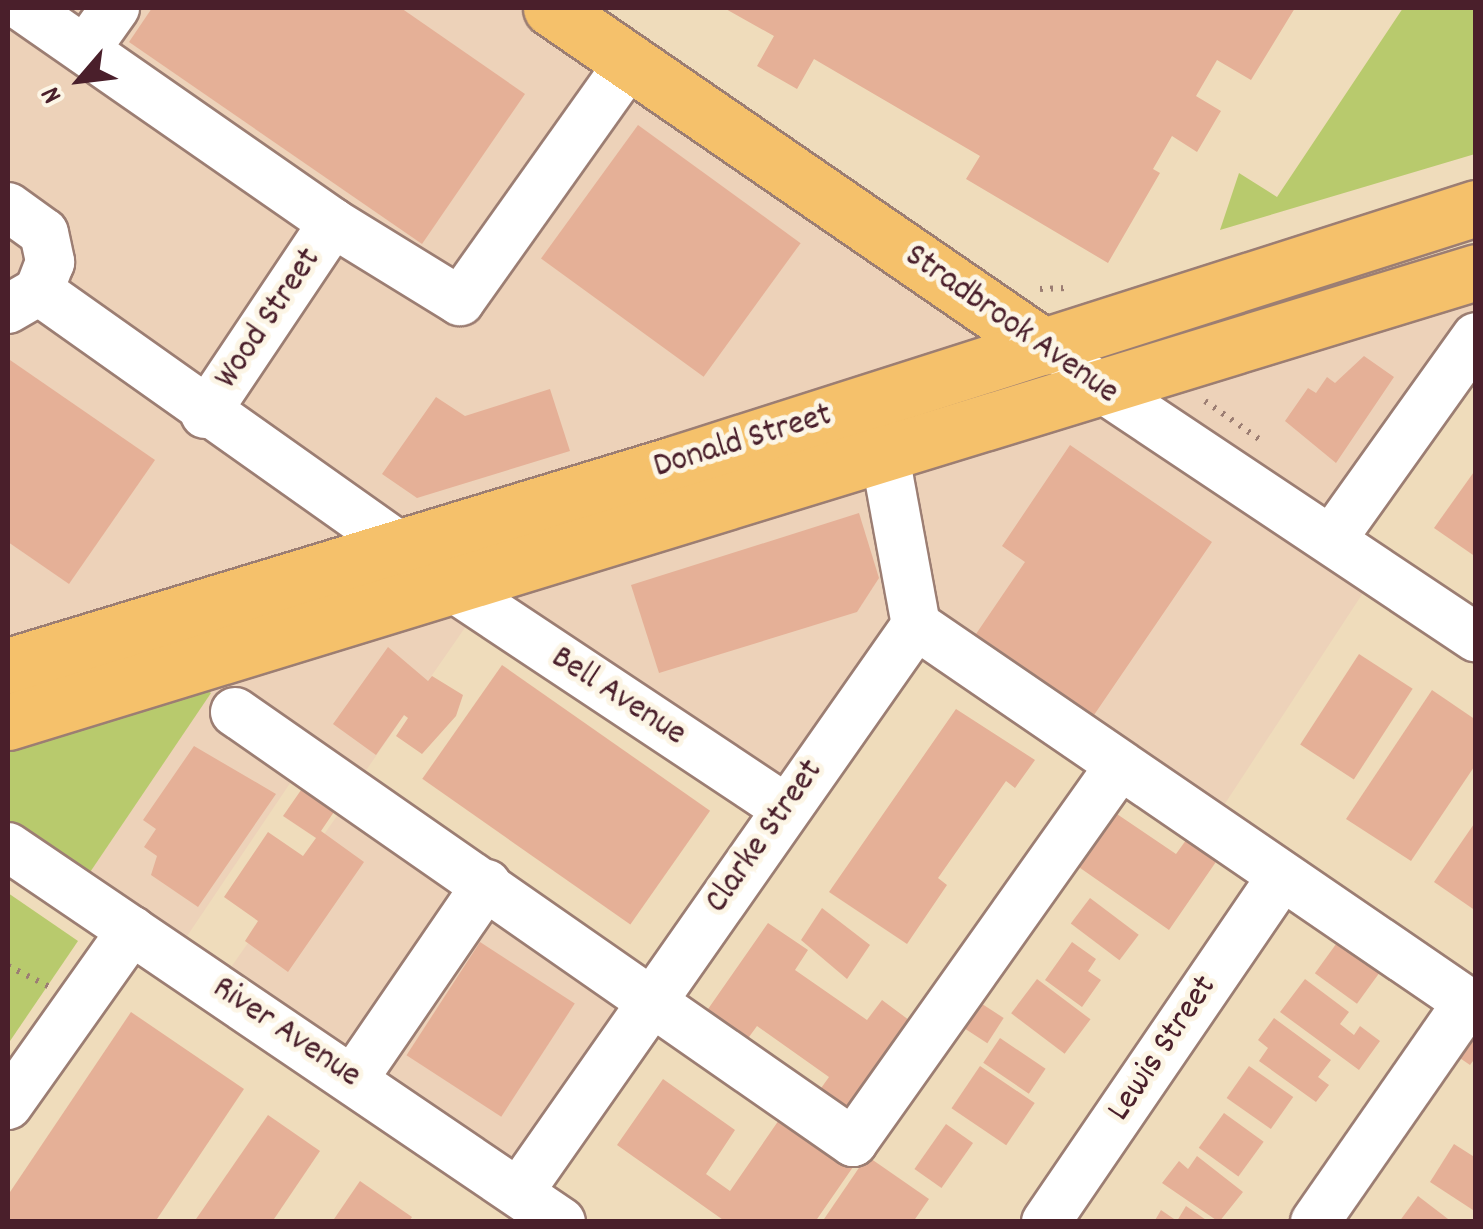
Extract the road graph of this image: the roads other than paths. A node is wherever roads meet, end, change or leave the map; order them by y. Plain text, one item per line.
1 (24, 8) edge
2 (115, 8) edge
3 (551, 8) edge
4 (85, 50) junction
5 (630, 62) junction
6 (8, 207) edge
7 (1476, 208) edge
8 (333, 224) junction
9 (1476, 272) edge
10 (23, 300) edge
11 (1476, 338) edge
12 (1044, 347) junction
13 (1102, 390) junction
14 (205, 414) junction
15 (885, 456) junction
16 (1332, 539) junction
17 (400, 547) junction
18 (451, 586) junction
19 (916, 625) junction
20 (1476, 637) edge
21 (8, 666) edge
22 (235, 712) dead end
23 (8, 722) edge
24 (1119, 766) junction
25 (785, 808) junction
26 (8, 848) edge
27 (1281, 876) junction
28 (486, 884) junction
29 (132, 930) junction
30 (650, 1000) junction
31 (1472, 1006) edge
32 (354, 1078) junction
33 (8, 1104) edge
34 (520, 1192) junction
35 (562, 1222) edge
36 (1046, 1222) edge
37 (1316, 1222) edge

1 - 4 street
2 - 4 street
3 - 5 main road, Stradbrook Avenue
4 - 8 street
5 - 8 street
5 - 12 main road, Stradbrook Avenue
6 - 10 street
7 - 12 main road, Donald Street
8 - 14 street, Wood Street
9 - 13 main road, Donald Street
10 - 14 street
11 - 16 street
12 - 13 street, Stradbrook Avenue
12 - 17 main road, Donald Street
13 - 15 main road, Donald Street
13 - 16 street, Stradbrook Avenue
14 - 17 street
15 - 18 main road, Donald Street
15 - 19 street
16 - 20 street, Stradbrook Avenue
17 - 21 main road, Donald Street
18 - 23 main road, Donald Street
18 - 25 street, Bell Avenue
19 - 24 street
19 - 25 street, Clarke Street
22 - 28 street
24 - 27 street
24 - 30 street
25 - 30 street, Clarke Street
26 - 29 street, River Avenue
27 - 31 street
27 - 36 street, Lewis Street
28 - 30 street
28 - 32 street
29 - 32 street, River Avenue
29 - 33 street
30 - 34 street, Clarke Street
31 - 37 street
32 - 34 street, River Avenue
34 - 35 street, River Avenue

